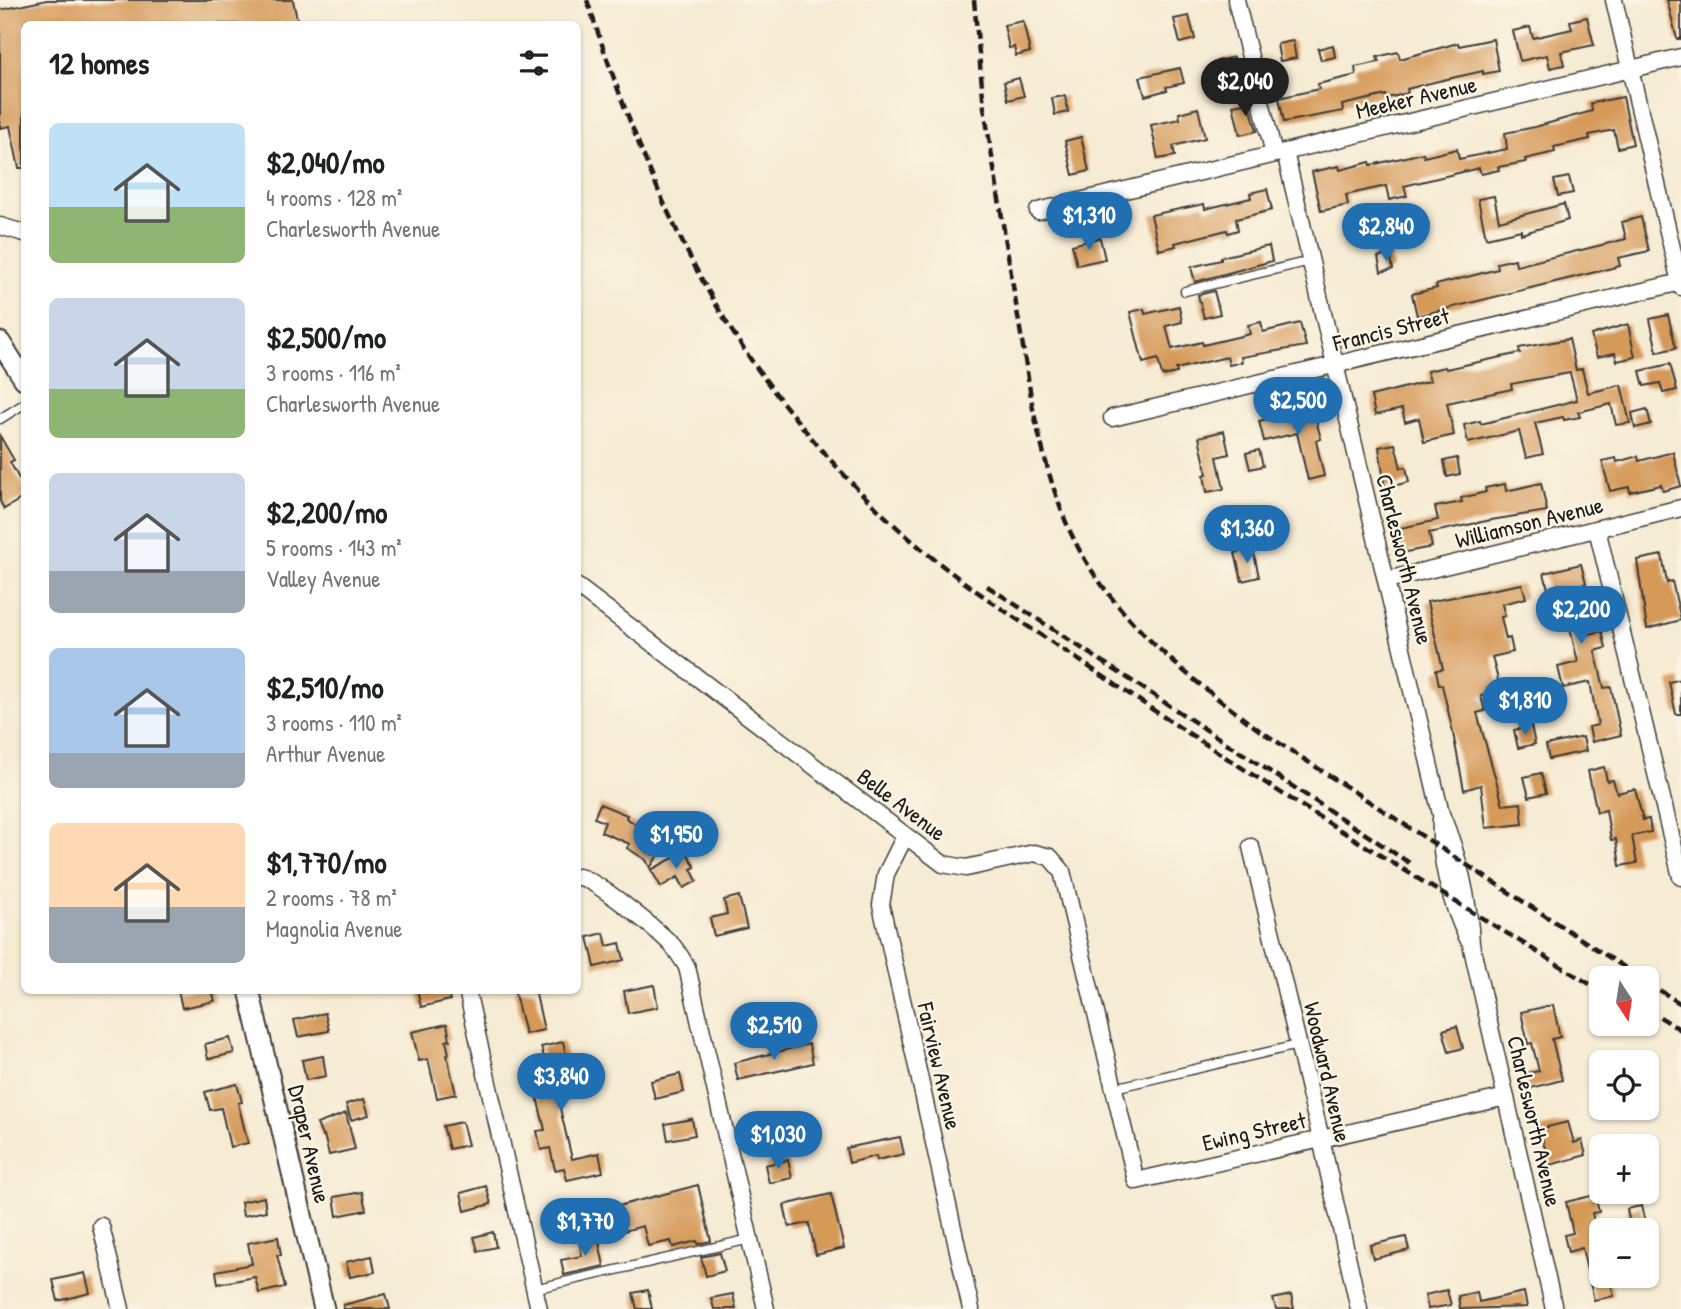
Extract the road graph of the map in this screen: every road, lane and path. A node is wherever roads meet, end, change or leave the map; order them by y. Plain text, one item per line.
1 (1236, 0) edge
2 (1614, 0) edge
3 (1681, 57) edge
4 (1631, 69) junction
5 (1279, 153) junction
6 (1038, 211) dead end
7 (0, 226) edge
8 (21, 232) edge
9 (1310, 261) junction
10 (1681, 284) edge
11 (1185, 291) dead end
12 (0, 342) edge
13 (1334, 366) junction
14 (21, 374) edge
15 (21, 406) edge
16 (1112, 418) dead end
17 (0, 419) edge
18 (1681, 508) edge
19 (1597, 529) junction
20 (1387, 580) junction
21 (581, 589) edge
22 (905, 836) junction
23 (1251, 847) dead end
24 (581, 877) edge
25 (1681, 877) edge
26 (250, 994) edge
27 (468, 994) edge
28 (1298, 1045) junction
29 (1114, 1088) junction
30 (1506, 1097) junction
31 (1321, 1139) junction
32 (1136, 1181) joint
33 (101, 1226) dead end
34 (750, 1240) junction
35 (534, 1289) junction
36 (121, 1309) edge
37 (324, 1309) edge
38 (539, 1309) edge
39 (766, 1309) edge
40 (971, 1309) edge
41 (1359, 1309) edge
42 (1554, 1309) edge

1 - 5 street, Charlesworth Avenue
2 - 4 street
3 - 4 street, Meeker Avenue
4 - 5 street, Meeker Avenue
4 - 10 street
5 - 6 street, Meeker Avenue
5 - 9 street, Charlesworth Avenue
7 - 8 street
9 - 11 lane
9 - 13 street, Charlesworth Avenue
10 - 13 street, Francis Street
12 - 14 street
13 - 16 street, Francis Street
13 - 20 street, Charlesworth Avenue
15 - 17 lane
18 - 19 street, Williamson Avenue
19 - 20 street, Williamson Avenue
19 - 25 street
20 - 30 street, Charlesworth Avenue
21 - 22 street, Belle Avenue
22 - 29 street, Belle Avenue
22 - 40 street, Fairview Avenue
23 - 28 street, Woodward Avenue
24 - 34 street
26 - 37 street, Draper Avenue
27 - 35 street
28 - 29 lane
28 - 31 street, Woodward Avenue
29 - 32 street, Belle Avenue
30 - 31 street, Ewing Street
30 - 42 street, Charlesworth Avenue
31 - 32 street, Ewing Street
31 - 41 street, Woodward Avenue
33 - 36 street
34 - 35 lane
34 - 39 street
35 - 38 street

